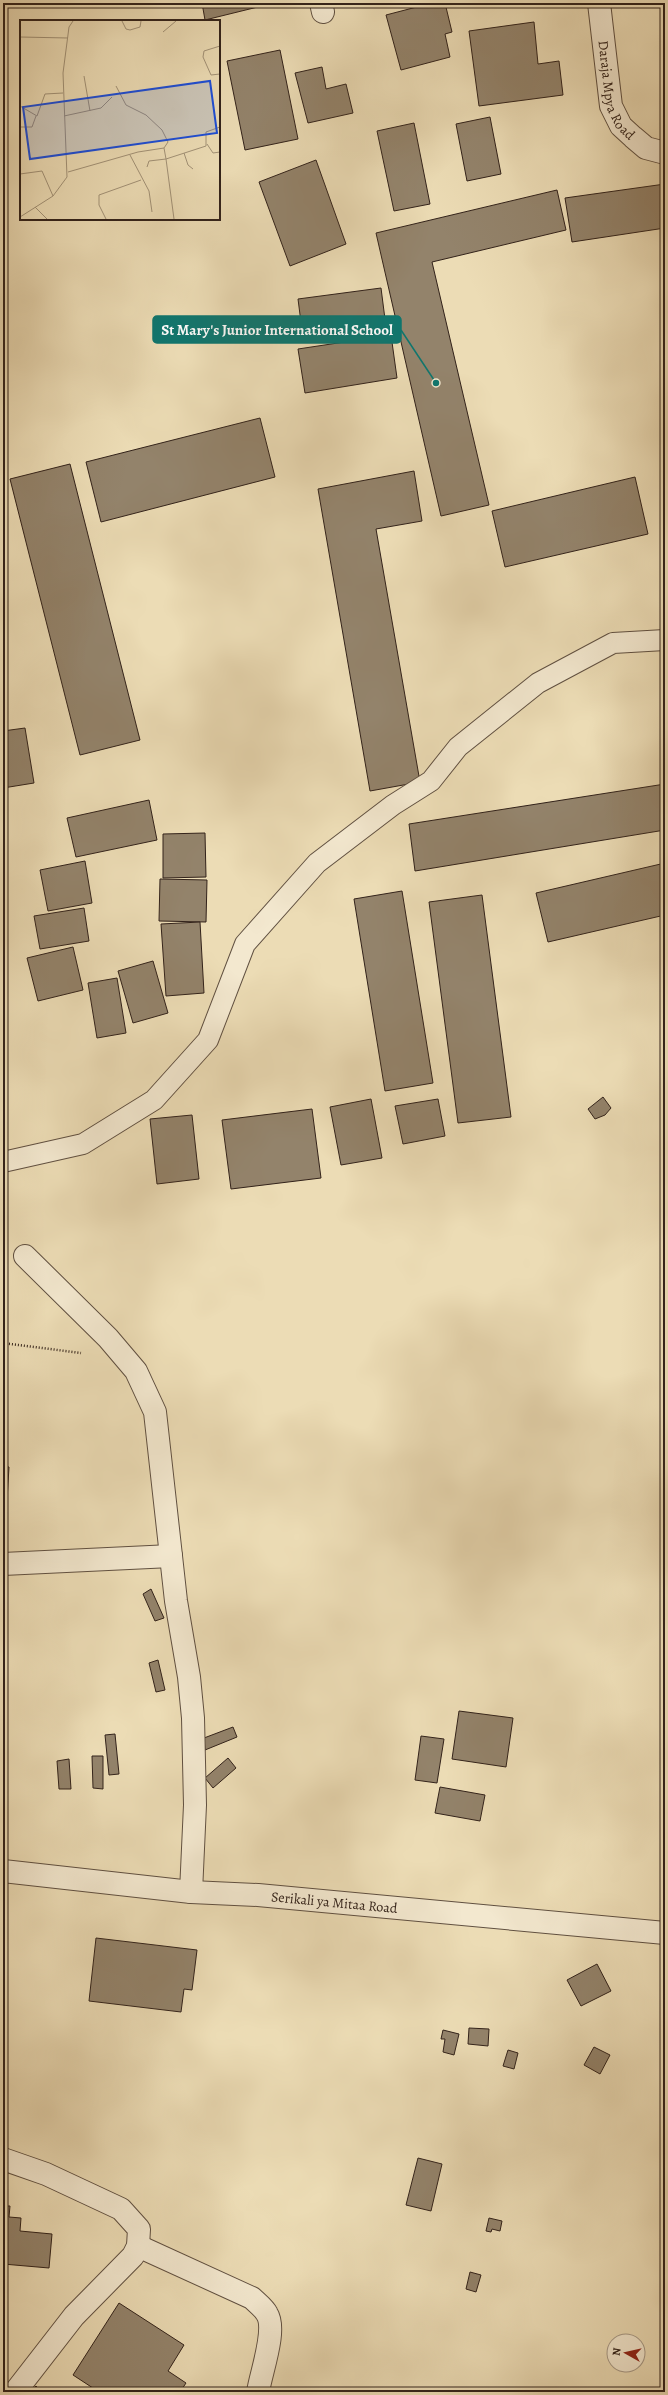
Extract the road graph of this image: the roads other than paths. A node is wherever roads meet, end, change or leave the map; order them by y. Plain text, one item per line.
1 (600, 3) edge
2 (665, 153) edge
3 (665, 640) edge
4 (3, 1162) edge
5 (25, 1256) dead end
6 (171, 1556) junction
7 (3, 1564) edge
8 (3, 1871) edge
9 (192, 1892) junction
10 (665, 1933) edge
11 (3, 2158) edge
12 (138, 2246) junction
13 (15, 2392) edge
14 (258, 2392) edge

1 - 2 street, Daraja Mpya Road
3 - 4 lane
5 - 6 street
6 - 7 street
6 - 9 street
8 - 9 street, Serikali ya Mitaa Road
9 - 10 street, Serikali ya Mitaa Road
11 - 12 street
12 - 13 street
12 - 14 street

